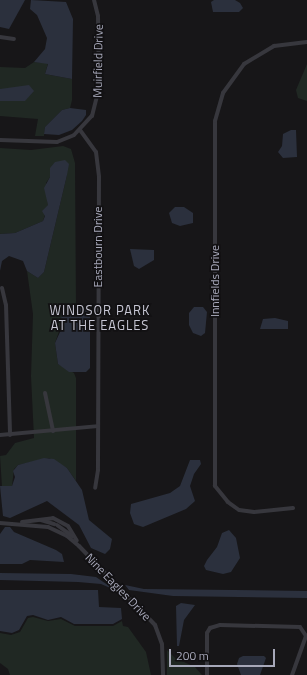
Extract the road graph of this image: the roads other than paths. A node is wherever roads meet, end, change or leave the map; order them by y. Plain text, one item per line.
1 (94, 0) edge
2 (0, 37) edge
3 (14, 39) dead end
4 (307, 42) edge
5 (80, 130) junction
6 (0, 140) edge
7 (2, 288) dead end
8 (45, 393) dead end
9 (98, 426) junction
10 (53, 431) junction
11 (0, 435) edge
12 (10, 435) junction
13 (95, 488) dead end
14 (293, 508) dead end
15 (36, 519) junction
16 (18, 522) junction
17 (0, 523) edge
18 (79, 546) junction
19 (163, 675) edge
20 (207, 675) edge
21 (292, 675) edge

1 - 5 street, Muirfield Drive
2 - 3 street
4 - 14 street, Innfields Drive
5 - 6 street, Muirfield Drive
5 - 9 street, Eastbourn Drive
7 - 12 street
8 - 10 street
9 - 10 street
9 - 13 street, Eastbourn Drive
10 - 12 street
11 - 12 street
15 - 16 street, Nine Eagles Drive
15 - 18 street, Nine Eagles Drive
15 - 18 street, Nine Eagles Drive
16 - 17 street, Nine Eagles Drive
16 - 18 street, Nine Eagles Drive
18 - 19 street, Nine Eagles Drive
20 - 21 street

